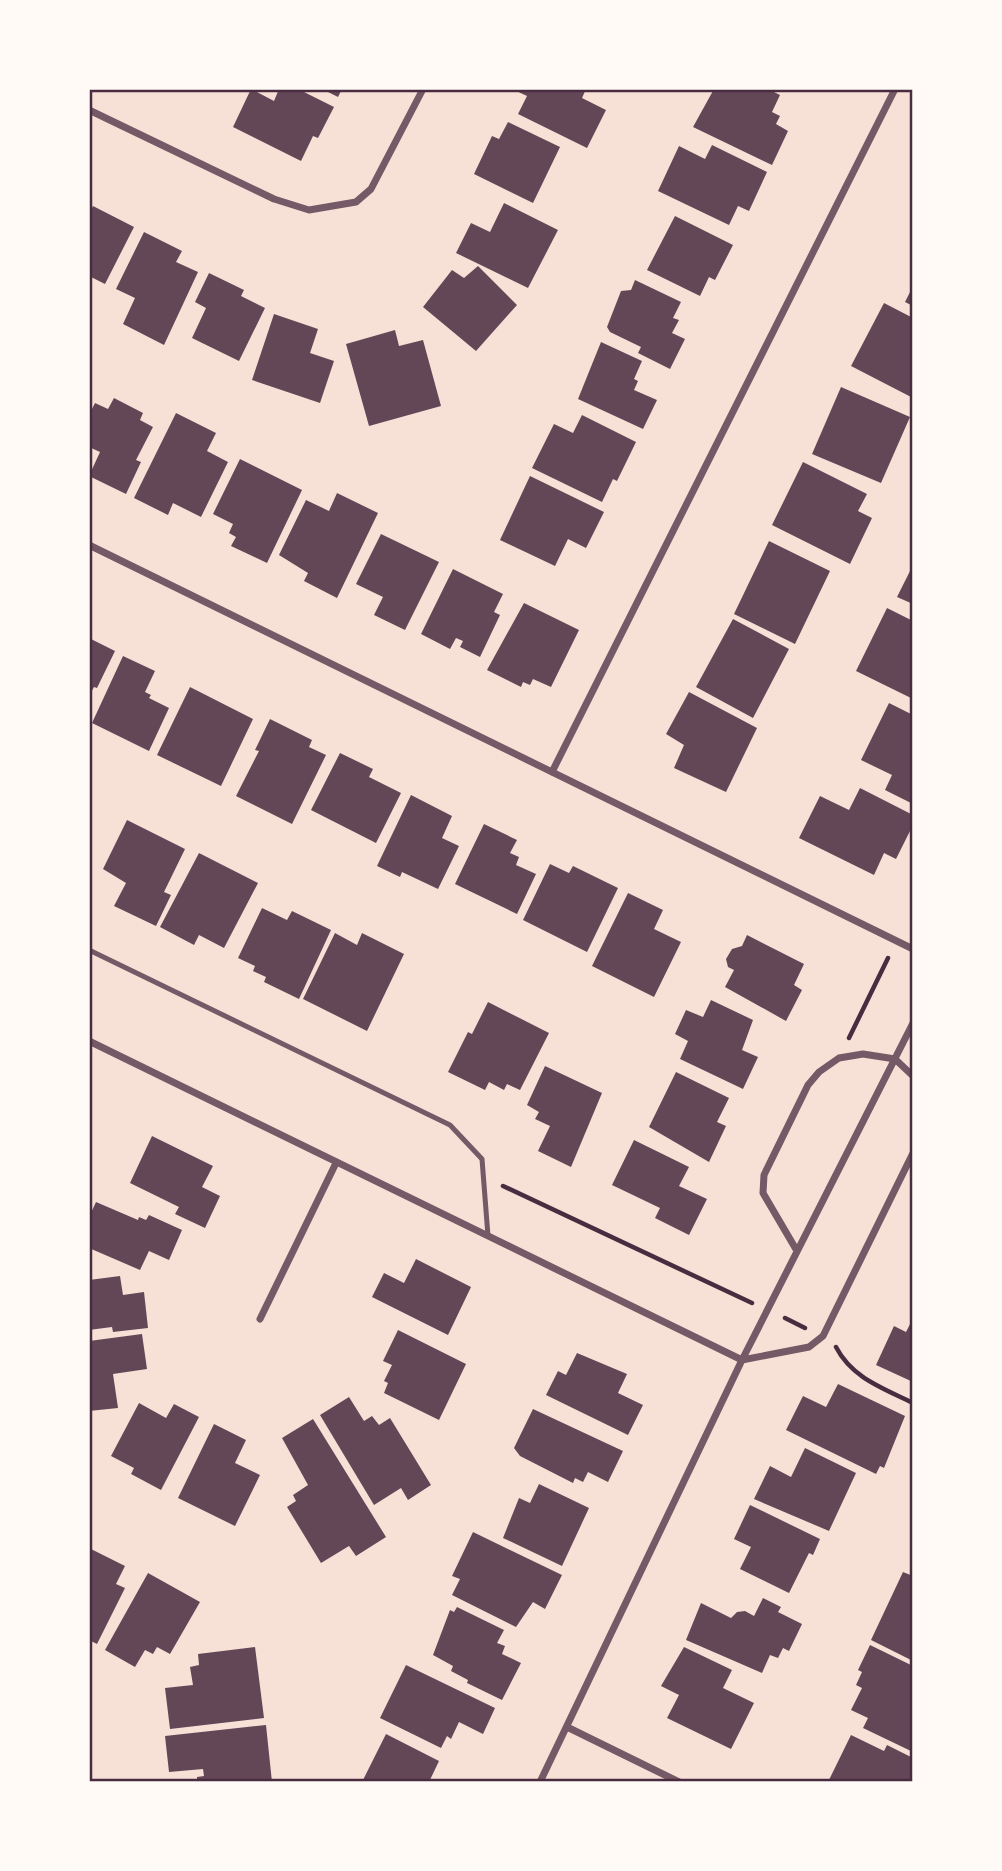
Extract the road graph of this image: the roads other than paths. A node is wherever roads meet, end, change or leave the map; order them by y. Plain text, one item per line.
1 (423, 89) edge
2 (895, 89) edge
3 (89, 110) edge
4 (89, 545) edge
5 (552, 772) junction
6 (913, 948) edge
7 (89, 950) edge
8 (913, 1023) edge
9 (89, 1041) edge
10 (895, 1059) junction
11 (913, 1076) edge
12 (913, 1153) edge
13 (336, 1163) junction
14 (488, 1237) junction
15 (797, 1251) junction
16 (260, 1319) dead end
17 (742, 1360) junction
18 (567, 1727) junction
19 (540, 1782) edge
20 (679, 1782) edge

1 - 3 street
2 - 5 street
4 - 5 street
5 - 6 street
7 - 14 lane
8 - 10 street
9 - 13 street
10 - 11 street
10 - 15 street
10 - 15 street
12 - 17 street
13 - 14 street
13 - 16 street
14 - 17 street
15 - 17 street
17 - 18 street
18 - 19 street
18 - 20 street

